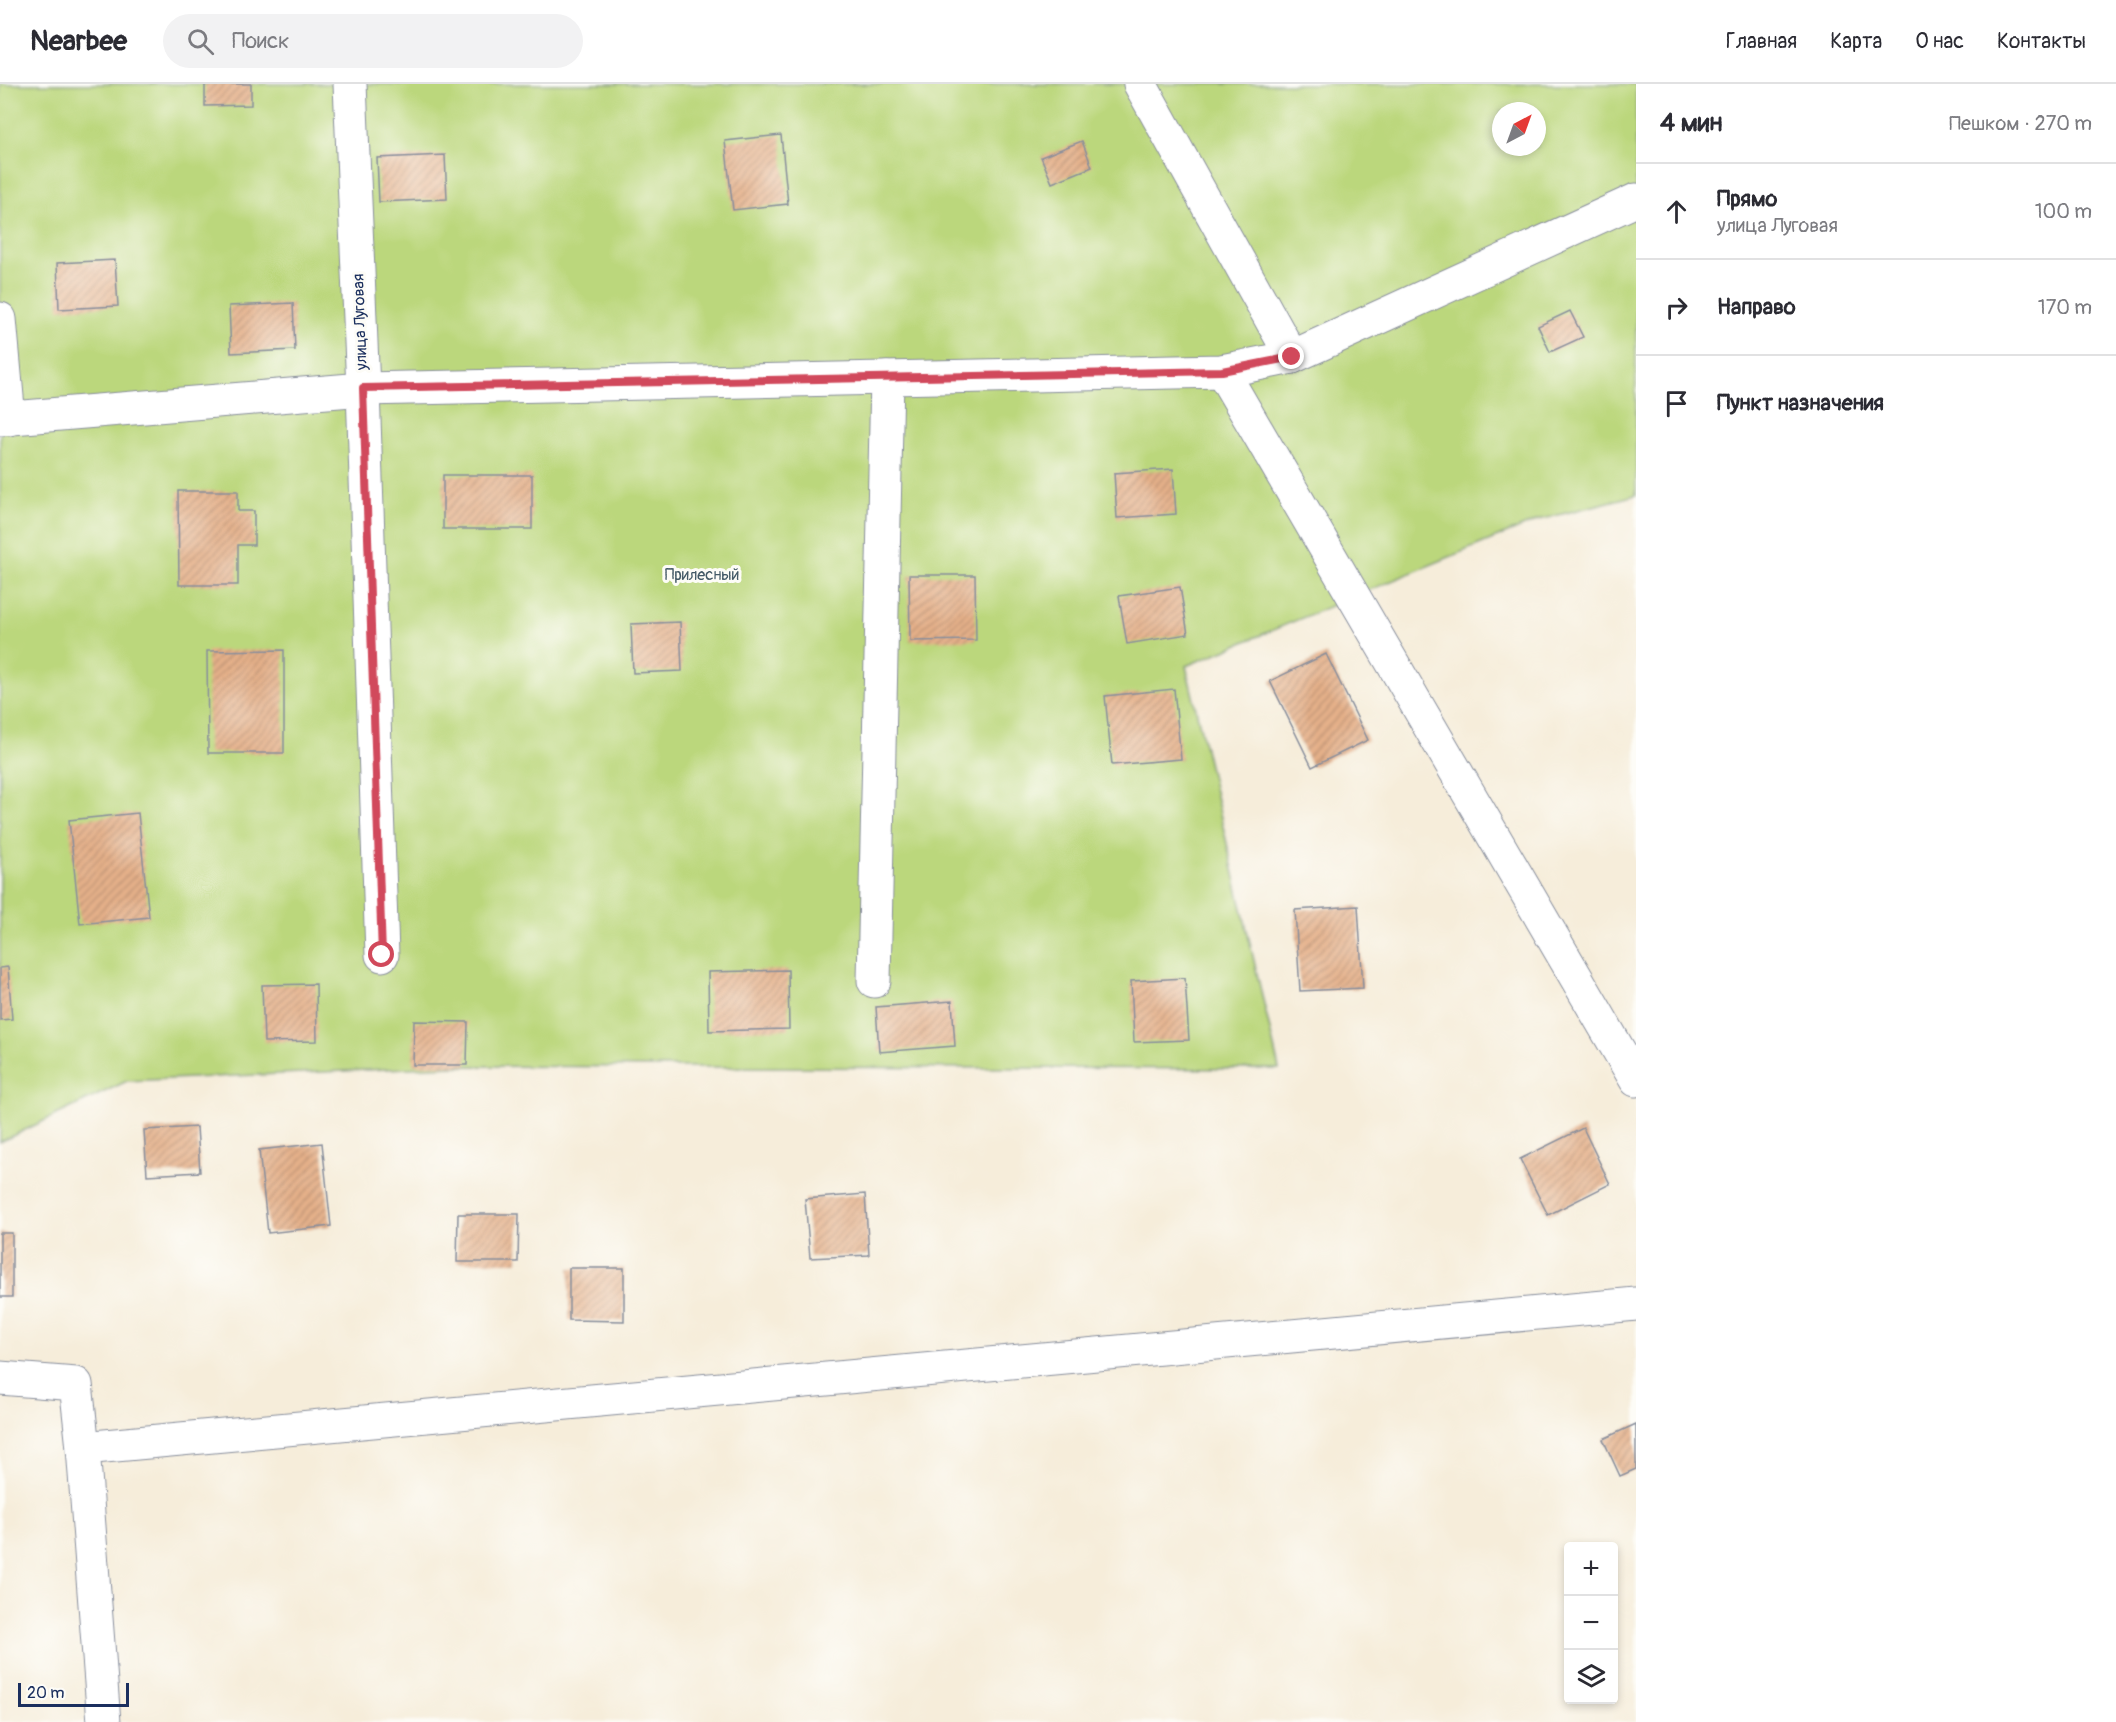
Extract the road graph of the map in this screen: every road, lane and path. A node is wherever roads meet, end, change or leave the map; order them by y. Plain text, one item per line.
1 (350, 84) edge
2 (1140, 84) edge
3 (1636, 200) edge
4 (0, 318) edge
5 (1292, 357) junction
6 (1222, 371) junction
7 (887, 378) junction
8 (363, 388) junction
9 (4, 419) edge
10 (382, 955) dead end
11 (874, 981) dead end
12 (1636, 1080) edge
13 (1636, 1304) edge
14 (0, 1378) edge
15 (83, 1448) junction
16 (104, 1722) edge

1 - 8 street, улица Луговая
2 - 5 street
3 - 5 street
4 - 9 street
5 - 6 street
6 - 7 street
6 - 12 street
7 - 8 street
7 - 11 street
8 - 9 street
8 - 10 street, улица Луговая
13 - 15 street
14 - 15 street
15 - 16 street

